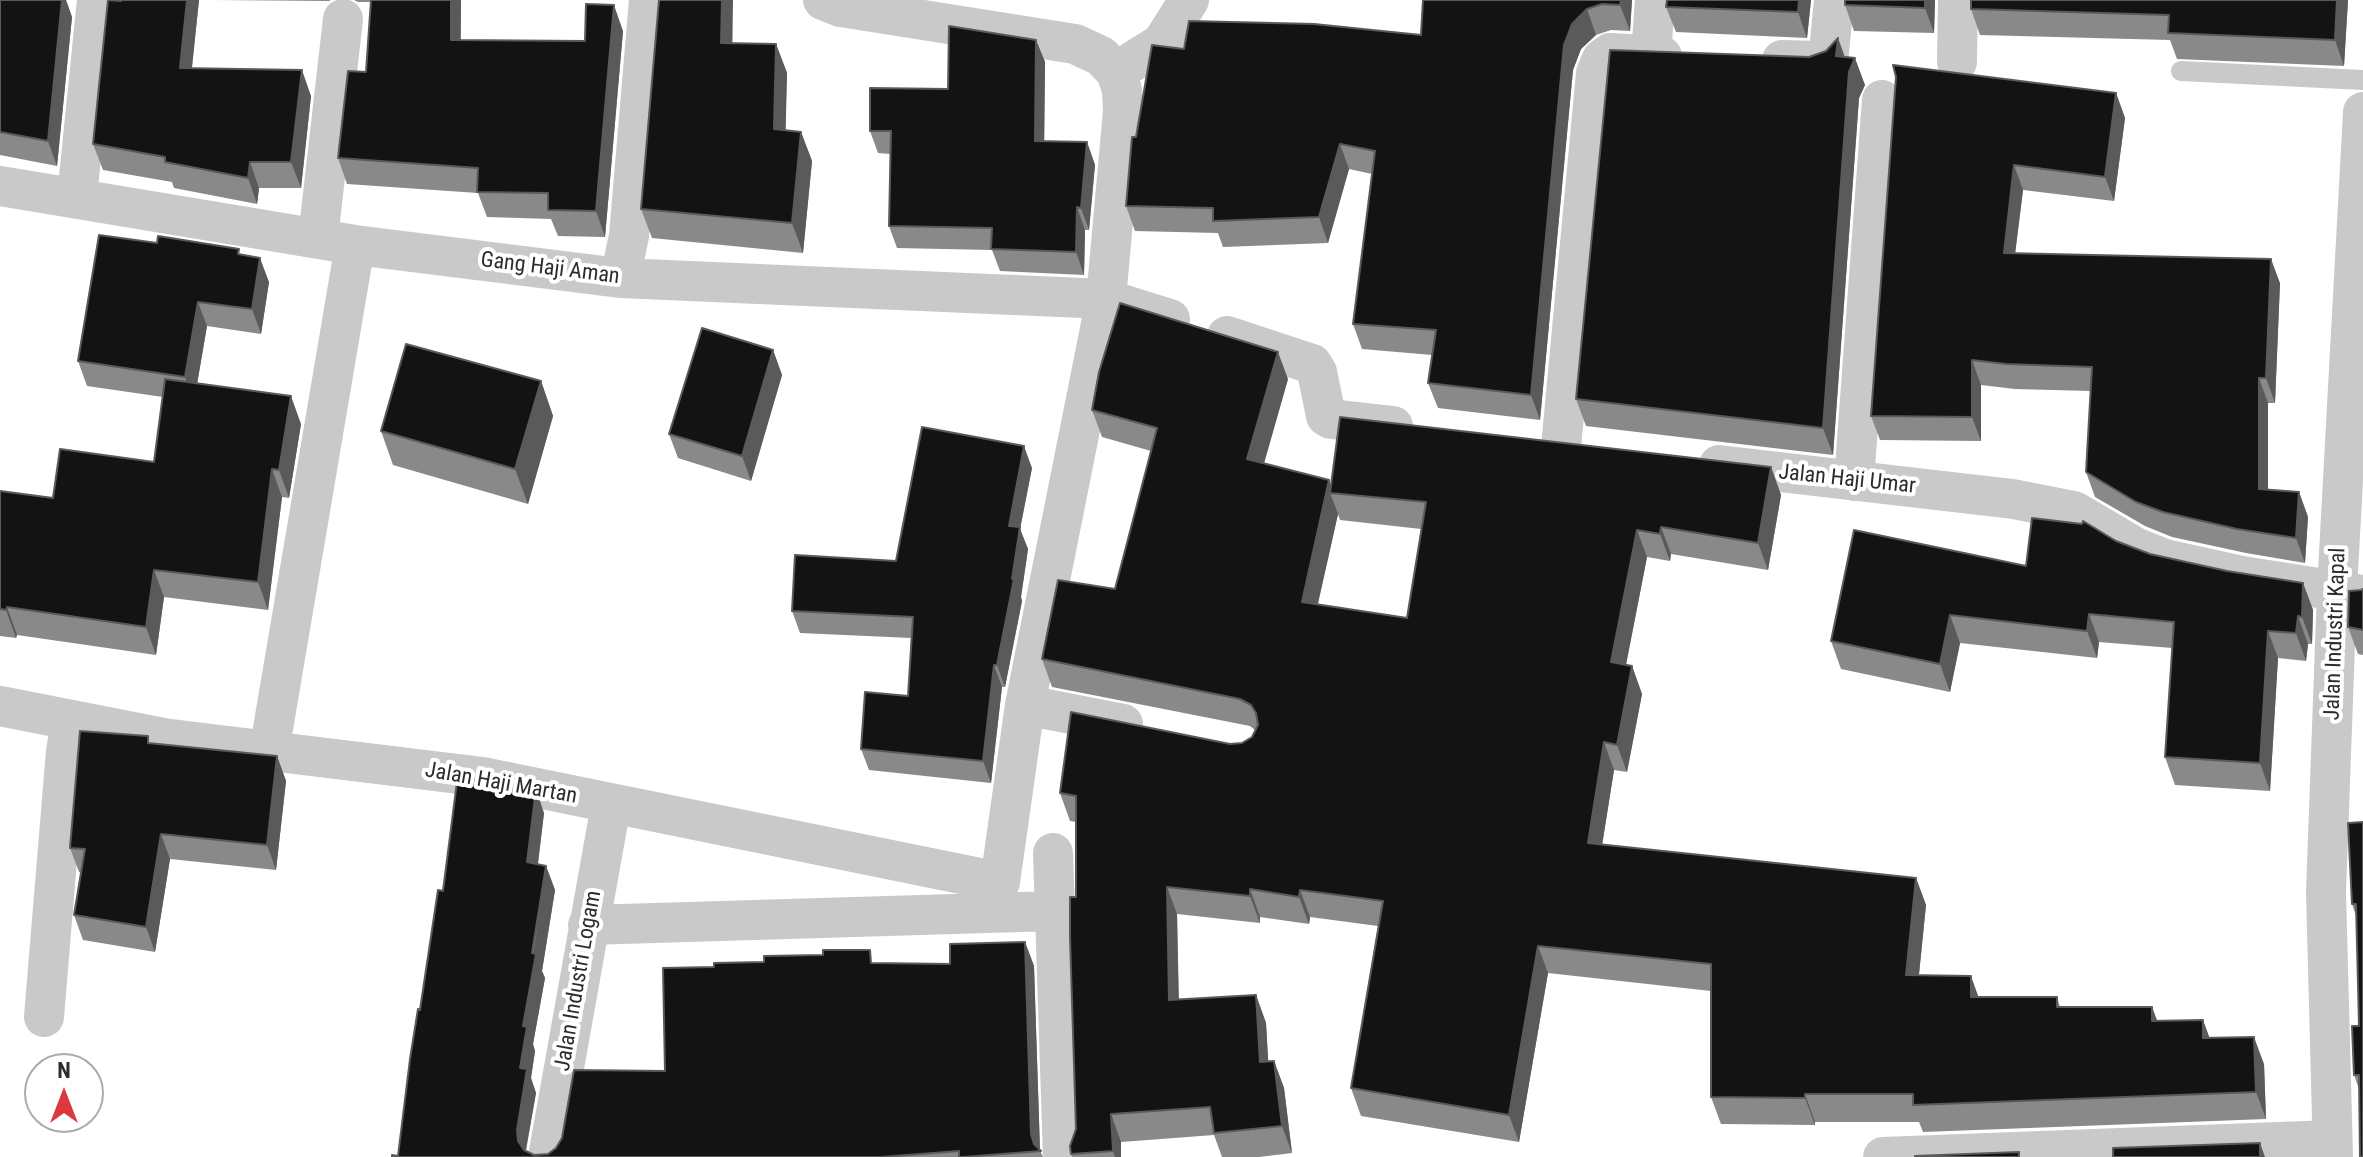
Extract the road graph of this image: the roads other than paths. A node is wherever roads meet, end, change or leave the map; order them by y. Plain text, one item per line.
1 (97, 0) edge
2 (649, 0) edge
3 (823, 0) edge
4 (1189, 0) edge
5 (1655, 0) edge
6 (1834, 0) edge
7 (1958, 0) edge
8 (343, 19) dead end
9 (1651, 55) junction
10 (1697, 57) edge
11 (1743, 58) edge
12 (1957, 62) dead end
13 (2181, 71) dead end
14 (1116, 72) junction
15 (2363, 80) edge
16 (1882, 100) dead end
17 (2363, 112) edge
18 (0, 186) edge
19 (77, 197) junction
20 (337, 241) junction
21 (620, 278) junction
22 (1106, 299) junction
23 (1425, 429) edge
24 (1562, 447) edge
25 (1688, 462) edge
26 (1854, 481) junction
27 (2350, 592) edge
28 (1025, 705) junction
29 (0, 706) edge
30 (71, 722) junction
31 (1157, 731) edge
32 (269, 752) junction
33 (611, 805) junction
34 (1053, 853) dead end
35 (1054, 911) junction
36 (588, 925) junction
37 (44, 1017) dead end
38 (2333, 1148) edge
39 (548, 1157) edge
40 (1063, 1157) edge
41 (1883, 1157) edge

1 - 19 street
2 - 21 street
3 - 14 street
4 - 14 street
5 - 9 street
6 - 11 street
7 - 12 street
8 - 20 street
9 - 10 street
9 - 24 street
13 - 15 lane
14 - 22 street
16 - 26 street
17 - 27 street, Jalan Industri Kapal
18 - 19 street, Gang Haji Aman
19 - 20 street, Gang Haji Aman
20 - 21 street, Gang Haji Aman
20 - 32 street
21 - 22 street, Gang Haji Aman
22 - 23 street
22 - 28 street
25 - 26 street, Jalan Haji Umar
26 - 27 street, Jalan Haji Umar
27 - 38 street, Jalan Industri Kapal
28 - 31 street
28 - 33 street, Jalan Haji Martan
29 - 30 street, Jalan Haji Martan
30 - 32 street, Jalan Haji Martan
30 - 37 street
32 - 33 street, Jalan Haji Martan
33 - 36 street, Jalan Industri Logam
34 - 35 street
35 - 36 street
35 - 40 street
36 - 39 street, Jalan Industri Logam
38 - 41 street

